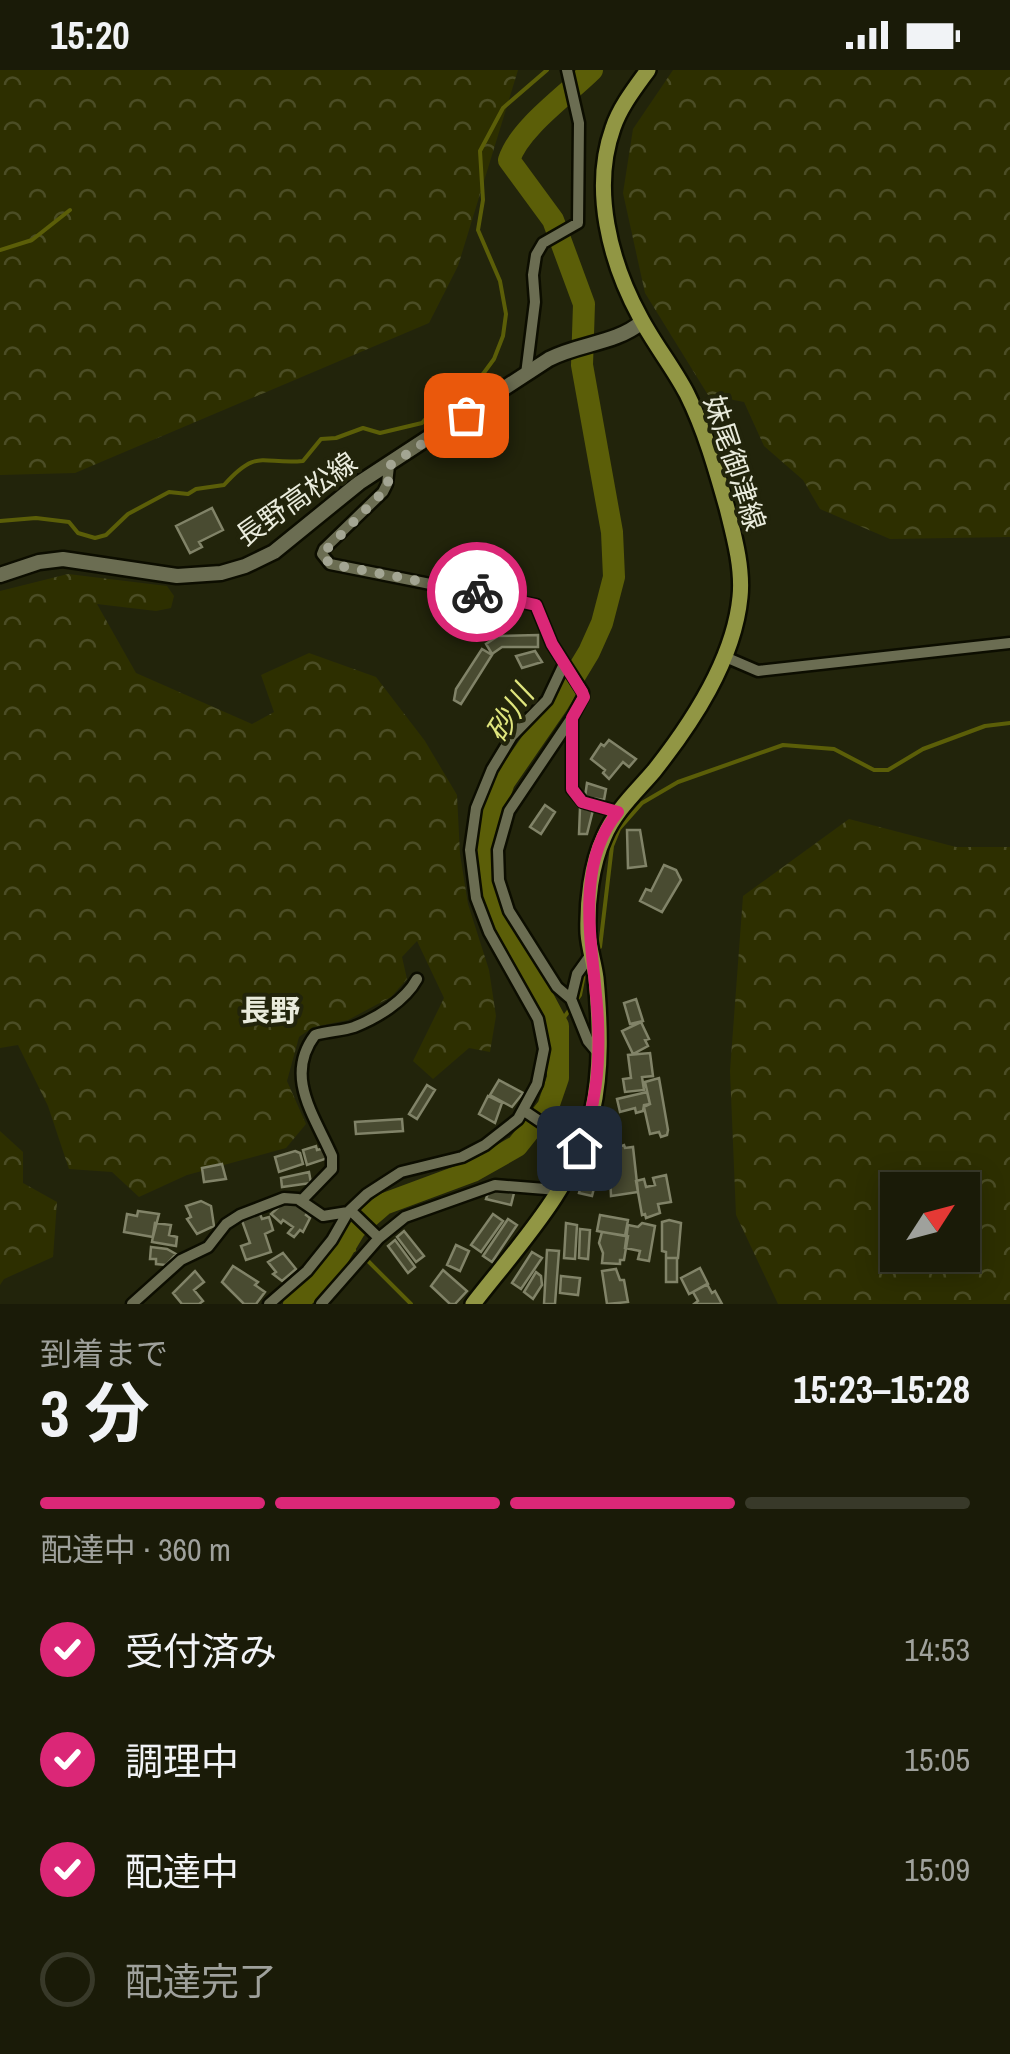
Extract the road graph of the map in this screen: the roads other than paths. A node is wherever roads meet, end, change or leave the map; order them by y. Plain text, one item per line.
1 (567, 70) edge
2 (648, 70) edge
3 (642, 322) junction
4 (526, 374) junction
5 (389, 466) junction
6 (0, 575) edge
7 (1010, 642) edge
8 (723, 656) junction
9 (564, 664) junction
10 (572, 718) junction
11 (618, 812) junction
12 (592, 953) junction
13 (417, 979) dead end
14 (571, 999) junction
15 (598, 1054) junction
16 (523, 1110) junction
17 (579, 1148) junction
18 (558, 1190) junction
19 (301, 1201) junction
20 (349, 1211) junction
21 (379, 1238) junction
22 (132, 1304) edge
23 (269, 1304) edge
24 (322, 1304) edge
25 (473, 1304) edge

1 - 4 street
2 - 3 main road, 妹尾御津線
3 - 4 main road, 長野高松線
3 - 8 main road, 妹尾御津線
4 - 5 main road, 長野高松線
5 - 6 main road, 長野高松線
5 - 9 street
7 - 8 street
8 - 11 main road, 妹尾御津線
9 - 10 street
9 - 16 street
10 - 11 street
10 - 14 street
11 - 12 main road, 妹尾御津線
12 - 14 street
12 - 15 main road, 妹尾御津線
13 - 19 street
14 - 15 street
15 - 17 main road, 妹尾御津線
16 - 17 street
16 - 20 street
17 - 18 main road, 妹尾御津線
18 - 21 street
18 - 25 main road, 妹尾御津線
19 - 20 street
19 - 22 street
20 - 21 street
20 - 23 street
21 - 24 street

